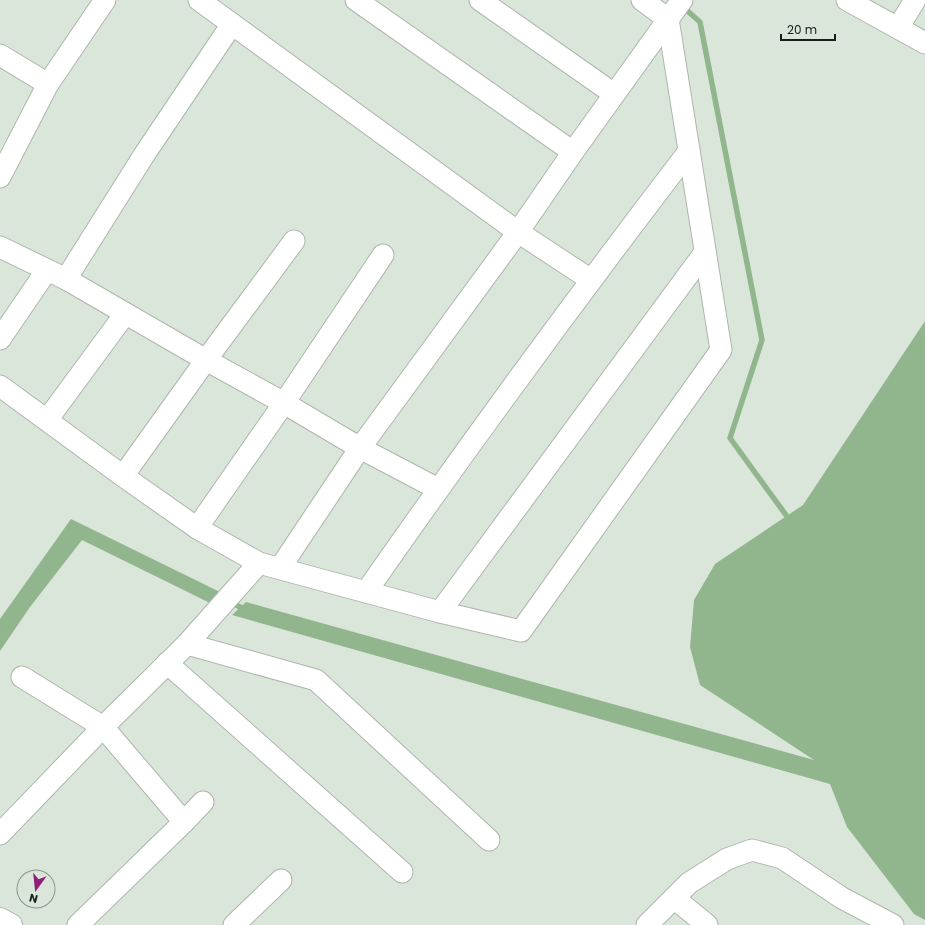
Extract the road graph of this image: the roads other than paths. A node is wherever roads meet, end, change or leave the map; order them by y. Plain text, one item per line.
1 (105, 0) edge
2 (199, 0) edge
3 (356, 0) edge
4 (480, 0) edge
5 (642, 0) edge
6 (682, 0) edge
7 (847, 0) edge
8 (915, 0) edge
9 (668, 19) junction
10 (232, 24) junction
11 (898, 28) junction
12 (925, 43) edge
13 (0, 55) edge
14 (48, 84) junction
15 (614, 94) junction
16 (689, 151) junction
17 (573, 152) junction
18 (0, 178) edge
19 (518, 232) junction
20 (294, 242) dead end
21 (0, 247) edge
22 (705, 252) junction
23 (383, 255) dead end
24 (48, 270) junction
25 (66, 279) junction
26 (591, 280) junction
27 (125, 314) junction
28 (0, 339) edge
29 (206, 360) junction
30 (0, 386) edge
31 (284, 403) junction
32 (47, 420) junction
33 (360, 448) junction
34 (123, 476) junction
35 (438, 489) junction
36 (197, 528) junction
37 (259, 563) junction
38 (280, 568) junction
39 (366, 592) junction
40 (440, 612) junction
41 (187, 644) junction
42 (167, 663) junction
43 (22, 677) dead end
44 (103, 727) junction
45 (203, 802) dead end
46 (184, 822) junction
47 (0, 834) edge
48 (489, 840) dead end
49 (402, 872) dead end
50 (281, 880) dead end
51 (674, 898) junction
52 (0, 919) edge
53 (11, 925) edge
54 (78, 925) edge
55 (234, 925) edge
56 (646, 925) edge
57 (707, 925) edge
58 (893, 925) edge

1 - 14 street
2 - 10 street
3 - 17 street
4 - 15 street
5 - 9 street
6 - 9 street
7 - 11 street
8 - 11 street
9 - 15 street
9 - 16 street
10 - 19 street
10 - 25 street
11 - 12 street
13 - 14 street
14 - 18 street
15 - 17 street
16 - 22 street
16 - 26 street
17 - 19 street
19 - 26 street
19 - 33 street
20 - 29 street
21 - 24 street
22 - 40 street
22 - 40 street
23 - 31 street
24 - 25 street
24 - 28 street
25 - 27 street
26 - 35 street
27 - 29 street
27 - 32 street
29 - 31 street
29 - 34 street
30 - 32 street
31 - 33 street
31 - 36 street
32 - 34 street
33 - 35 street
33 - 38 street
34 - 36 street
35 - 39 street
36 - 37 street
37 - 38 street
37 - 41 street
38 - 39 street
39 - 40 street
41 - 42 street
41 - 48 street
42 - 44 street
42 - 49 street
43 - 44 street
44 - 46 street
44 - 47 street
45 - 46 street
46 - 54 street
50 - 55 street
51 - 56 street
51 - 57 street
51 - 58 street
52 - 53 main road

